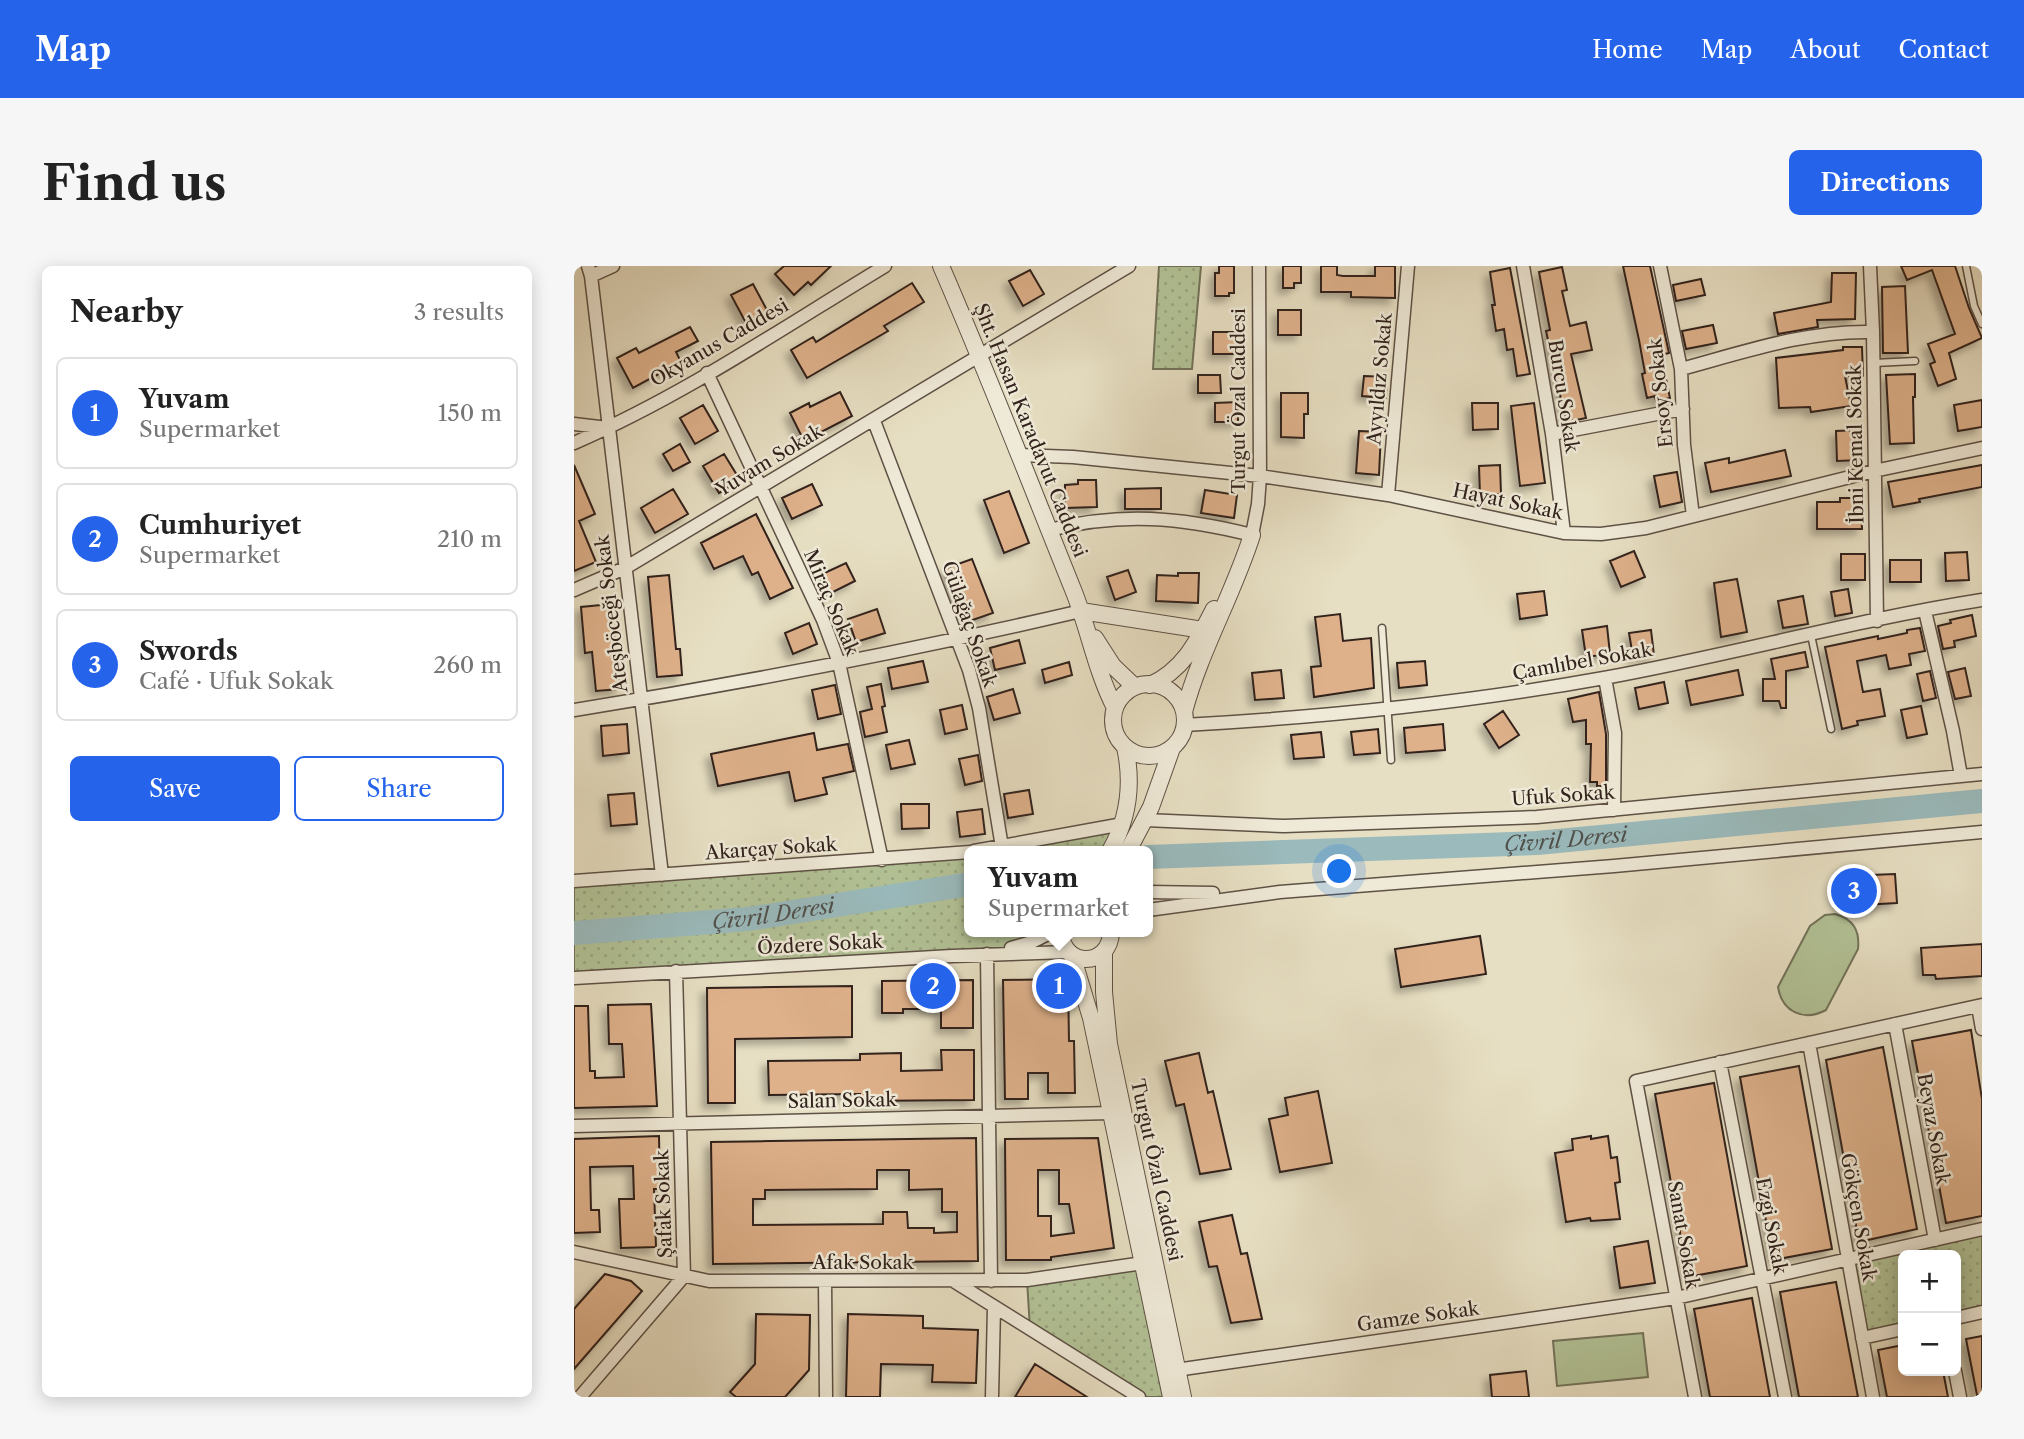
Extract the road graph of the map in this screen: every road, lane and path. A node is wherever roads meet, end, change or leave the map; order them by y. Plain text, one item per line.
1 (613, 266) edge
2 (885, 266) edge
3 (1129, 266) edge
4 (1259, 266) edge
5 (1408, 266) edge
6 (1522, 266) edge
7 (1660, 266) edge
8 (1870, 266) edge
9 (1966, 266) edge
10 (945, 268) edge
11 (590, 271) edge
12 (1982, 324) edge
13 (1873, 332) junction
14 (980, 357) junction
15 (1915, 362) dead end
16 (1874, 363) junction
17 (1681, 369) junction
18 (707, 373) junction
19 (1683, 409) junction
20 (874, 421) junction
21 (574, 424) edge
22 (608, 428) junction
23 (1552, 434) junction
24 (574, 443) edge
25 (1982, 447) edge
26 (1019, 455) junction
27 (1874, 471) junction
28 (1260, 476) junction
29 (761, 488) junction
30 (1388, 495) junction
31 (1693, 516) junction
32 (1049, 530) junction
33 (1564, 533) junction
34 (1252, 535) junction
35 (625, 568) junction
36 (574, 590) edge
37 (1982, 600) edge
38 (1081, 611) junction
39 (1925, 611) junction
40 (1877, 621) junction
41 (1382, 628) dead end
42 (1203, 630) junction
43 (1811, 635) junction
44 (958, 640) junction
45 (839, 663) junction
46 (1605, 678) junction
47 (1142, 686) junction
48 (641, 699) junction
49 (1115, 708) junction
50 (1386, 709) junction
51 (574, 710) edge
52 (1184, 719) junction
53 (1831, 729) dead end
54 (1125, 747) junction
55 (1172, 748) junction
56 (1391, 760) dead end
57 (1982, 774) edge
58 (1961, 776) junction
59 (1614, 810) junction
60 (1144, 820) junction
61 (1123, 824) junction
62 (1982, 832) edge
63 (1002, 846) edge
64 (1007, 846) edge
65 (1120, 846) edge
66 (1122, 846) edge
67 (964, 853) edge
68 (882, 860) junction
69 (662, 875) junction
70 (574, 881) edge
71 (1153, 892) edge
72 (1280, 892) junction
73 (1153, 909) edge
74 (1040, 937) edge
75 (1062, 937) edge
76 (1110, 937) edge
77 (1104, 951) junction
78 (1070, 953) junction
79 (987, 954) junction
80 (676, 971) junction
81 (574, 978) edge
82 (1980, 1006) edge
83 (1895, 1024) junction
84 (1982, 1029) edge
85 (1809, 1043) junction
86 (1720, 1062) junction
87 (1111, 1113) junction
88 (989, 1116) junction
89 (680, 1123) junction
90 (574, 1126) edge
91 (1982, 1229) edge
92 (1935, 1240) junction
93 (574, 1252) edge
94 (1846, 1259) junction
95 (1149, 1262) junction
96 (684, 1276) junction
97 (1762, 1278) junction
98 (825, 1281) junction
99 (954, 1281) junction
100 (991, 1281) junction
101 (1676, 1298) junction
102 (994, 1307) junction
103 (1982, 1312) edge
104 (1961, 1317) edge
105 (1898, 1330) edge
106 (1862, 1338) junction
107 (1172, 1371) junction
108 (1956, 1376) edge
109 (826, 1391) edge
110 (580, 1397) edge
111 (816, 1397) edge
112 (992, 1397) edge
113 (1139, 1397) edge
114 (1171, 1397) edge
115 (1183, 1397) edge
116 (1695, 1397) edge
117 (1785, 1397) edge
118 (1873, 1397) edge
119 (1960, 1397) edge

1 - 11 street
2 - 18 street, Okyanus Caddesi
3 - 14 street, Yuvam Sokak
4 - 28 street, Turgut Özal Caddesi
5 - 30 street, Ayyıldız Sokak
6 - 23 street, Burcu Sokak
7 - 17 street, Ersoy Sokak
8 - 13 street, İbni Kemal Sokak
9 - 12 lane
10 - 14 street, Şht. Hasan Karadavut Caddesi
11 - 22 street, Ateşböceği Sokak
13 - 16 street, İbni Kemal Sokak
13 - 17 street
14 - 20 street, Yuvam Sokak
14 - 26 street, Şht. Hasan Karadavut Caddesi
15 - 16 lane
16 - 27 street, İbni Kemal Sokak
17 - 19 street, Ersoy Sokak
18 - 22 street, Okyanus Caddesi
18 - 29 street, Miraç Sokak
19 - 23 street
19 - 31 street, Ersoy Sokak
20 - 29 street, Yuvam Sokak
20 - 44 street, Gülağaç Sokak
21 - 22 street
22 - 24 street, Okyanus Caddesi
22 - 35 street, Ateşböceği Sokak
23 - 33 street, Burcu Sokak
25 - 27 street, Hayat Sokak
26 - 28 street, Hayat Sokak
26 - 32 street, Şht. Hasan Karadavut Caddesi
27 - 31 street, Hayat Sokak
27 - 40 street, İbni Kemal Sokak
28 - 30 street, Hayat Sokak
28 - 34 street, Turgut Özal Caddesi
29 - 35 street, Yuvam Sokak
29 - 45 street, Miraç Sokak
30 - 33 street, Hayat Sokak
31 - 33 street, Hayat Sokak
32 - 34 street
32 - 38 street, Şht. Hasan Karadavut Caddesi
34 - 42 street, Turgut Özal Caddesi
34 - 52 street, Turgut Özal Caddesi
35 - 36 street, Yuvam Sokak
35 - 48 street, Ateşböceği Sokak
37 - 39 street, Çamlıbel Sokak
38 - 42 street
38 - 44 street
38 - 47 street
38 - 49 street
39 - 40 street, Çamlıbel Sokak
39 - 58 street
40 - 43 street, Çamlıbel Sokak
41 - 50 lane
42 - 47 street, Turgut Özal Caddesi
43 - 46 street, Çamlıbel Sokak
43 - 53 lane
44 - 45 street
44 - 63 street, Gülağaç Sokak
45 - 48 street
45 - 68 street, Miraç Sokak
46 - 50 street, Çamlıbel Sokak
46 - 59 street
47 - 49 street
47 - 52 street
48 - 51 street
48 - 69 street, Ateşböceği Sokak
49 - 54 street
50 - 52 street, Çamlıbel Sokak
50 - 56 lane
52 - 55 street
54 - 55 street
54 - 61 street
55 - 60 street
57 - 58 street, Ufuk Sokak
58 - 59 street, Ufuk Sokak
59 - 60 street, Ufuk Sokak
60 - 66 street
61 - 64 street, Akarçay Sokak
61 - 65 street
62 - 72 street
67 - 68 street, Akarçay Sokak
68 - 69 street, Akarçay Sokak
69 - 70 street, Akarçay Sokak
71 - 72 street
72 - 73 street
74 - 79 street
75 - 78 street, Turgut Özal Caddesi
76 - 77 street
77 - 78 street
77 - 95 street, Turgut Özal Caddesi
78 - 79 street, Özdere Sokak
78 - 87 street, Turgut Özal Caddesi
79 - 80 street, Özdere Sokak
79 - 88 street
80 - 81 street, Özdere Sokak
80 - 89 street, Şafak Sokak
82 - 83 street
82 - 84 street
83 - 85 street
83 - 92 street, Beyaz Sokak
85 - 86 street
85 - 94 street, Gökçen Sokak
86 - 97 street, Ezgi Sokak
86 - 101 street, Sanat Sokak
87 - 88 street, Salan Sokak
87 - 95 street, Turgut Özal Caddesi
88 - 89 street, Salan Sokak
88 - 100 street
89 - 90 street, Salan Sokak
89 - 96 street, Şafak Sokak
91 - 92 street, Gamze Sokak
92 - 94 street, Gamze Sokak
93 - 96 street, Afak Sokak
94 - 97 street, Gamze Sokak
94 - 106 street, Gökçen Sokak
95 - 100 street, Afak Sokak
95 - 107 street, Turgut Özal Caddesi
96 - 98 street, Afak Sokak
96 - 110 street, Şafak Sokak
97 - 101 street, Gamze Sokak
97 - 117 street, Ezgi Sokak
98 - 99 street, Afak Sokak
98 - 109 street
99 - 100 street, Afak Sokak
99 - 102 street
101 - 107 street, Gamze Sokak
101 - 116 street, Sanat Sokak
102 - 112 street
102 - 113 street
103 - 104 street
105 - 106 street
106 - 118 street, Gökçen Sokak
107 - 114 street, Turgut Özal Caddesi
107 - 115 street, Turgut Özal Caddesi
108 - 119 street
109 - 111 street

